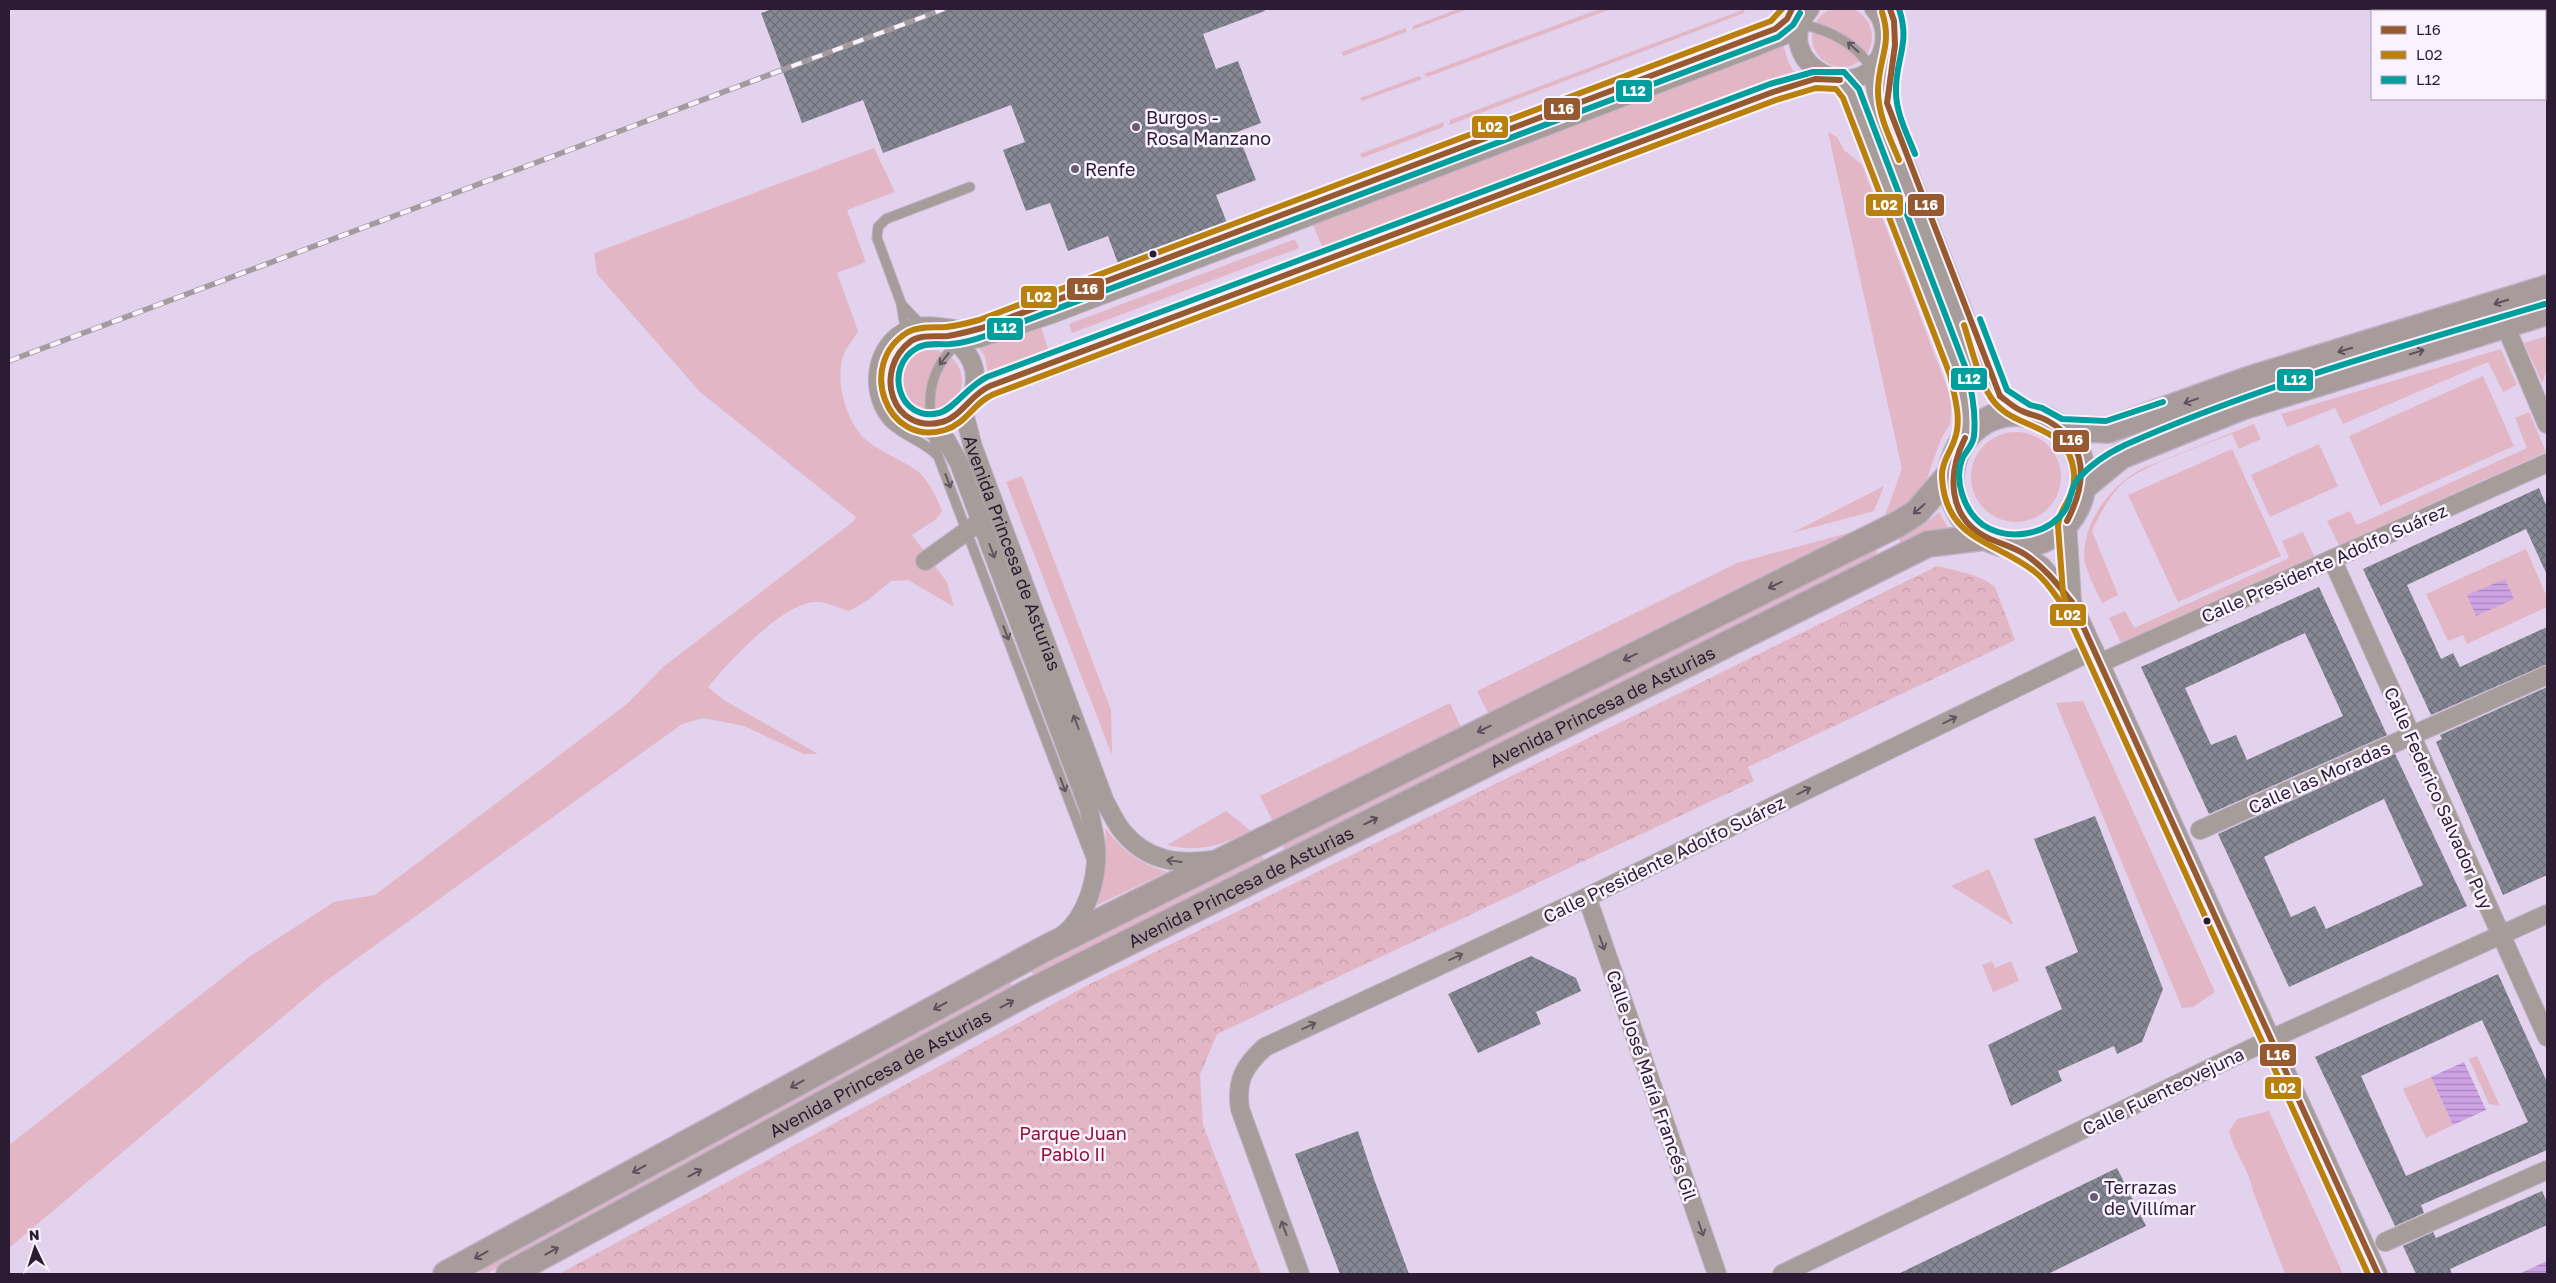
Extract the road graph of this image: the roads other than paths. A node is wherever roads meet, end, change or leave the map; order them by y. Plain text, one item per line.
1 (1792, 9) edge
2 (1810, 9) edge
3 (1874, 9) edge
4 (1890, 9) edge
5 (1801, 24) junction
6 (1775, 29) junction
7 (1874, 69) junction
8 (1835, 79) junction
9 (1887, 103) junction
10 (970, 187) dead end
11 (2547, 288) edge
12 (902, 303) junction
13 (2547, 312) edge
14 (917, 322) junction
15 (905, 327) junction
16 (982, 328) junction
17 (2510, 339) dead end
18 (949, 340) junction
19 (899, 350) junction
20 (2000, 396) junction
21 (970, 400) junction
22 (2026, 413) junction
23 (927, 424) junction
24 (2547, 424) edge
25 (2059, 428) junction
26 (1965, 438) junction
27 (938, 456) junction
28 (2547, 463) edge
29 (1951, 473) junction
30 (2082, 488) junction
31 (2067, 521) junction
32 (974, 526) junction
33 (1995, 540) junction
34 (2332, 559) junction
35 (924, 561) dead end
36 (2072, 602) junction
37 (2097, 657) junction
38 (2547, 675) edge
39 (2411, 736) junction
40 (2200, 830) dead end
41 (1239, 852) junction
42 (1586, 897) junction
43 (2547, 914) edge
44 (2501, 935) junction
45 (1044, 949) junction
46 (2547, 1037) edge
47 (2271, 1040) junction
48 (2547, 1170) edge
49 (2385, 1242) dead end
50 (446, 1274) edge
51 (509, 1274) edge
52 (1300, 1274) edge
53 (1717, 1274) edge
54 (1782, 1274) edge
55 (2378, 1274) edge

1 - 6 lane
2 - 5 street
3 - 7 street
4 - 9 lane
5 - 6 lane
7 -> 5 lane
5 - 8 street
5 - 18 street
6 - 16 lane
7 - 8 street
7 - 9 lane
7 - 20 street
8 - 21 street
8 - 26 street
9 - 20 lane
10 - 12 lane
11 -> 25 main road
12 - 14 lane
12 - 15 lane
30 -> 13 main road
14 - 15 lane
14 - 16 lane
14 - 18 lane
15 - 19 lane
15 - 27 lane
16 - 18 lane
16 - 18 lane
17 - 24 street
18 - 19 street
18 - 21 street, Avenida Princesa de Asturias
18 -> 23 lane
19 - 23 street, Avenida Princesa de Asturias
20 - 22 street
21 - 23 street
41 -> 21 street, Avenida Princesa de Asturias
22 - 25 main road
22 - 26 main road
23 - 27 lane
23 - 32 street, Avenida Princesa de Asturias
25 - 30 main road
26 - 29 main road
27 -> 32 lane
28 - 34 street, Calle Presidente Adolfo Suárez
29 - 33 main road
29 -> 41 main road, Avenida Princesa de Asturias
30 - 31 main road
31 - 33 main road
31 - 36 street
32 - 35 street
32 -> 45 street, Avenida Princesa de Asturias
33 - 36 street
51 -> 33 main road, Avenida Princesa de Asturias
34 - 37 street, Calle Presidente Adolfo Suárez
34 - 39 street, Calle Federico Salvador Puy
36 - 37 street
42 -> 37 street, Calle Presidente Adolfo Suárez
37 - 47 street
38 - 39 street, Calle las Moradas
39 - 40 street, Calle las Moradas
39 - 44 street, Calle Federico Salvador Puy
41 - 45 main road, Avenida Princesa de Asturias
52 -> 42 street, Calle Presidente Adolfo Suárez
42 -> 53 street, Calle José María Francés Gil
43 - 44 street, Calle Fuenteovejuna
44 - 46 street, Calle Federico Salvador Puy
44 - 47 street, Calle Fuenteovejuna
45 -> 50 main road, Avenida Princesa de Asturias
47 - 54 street, Calle Fuenteovejuna
47 - 55 street
48 - 49 street

